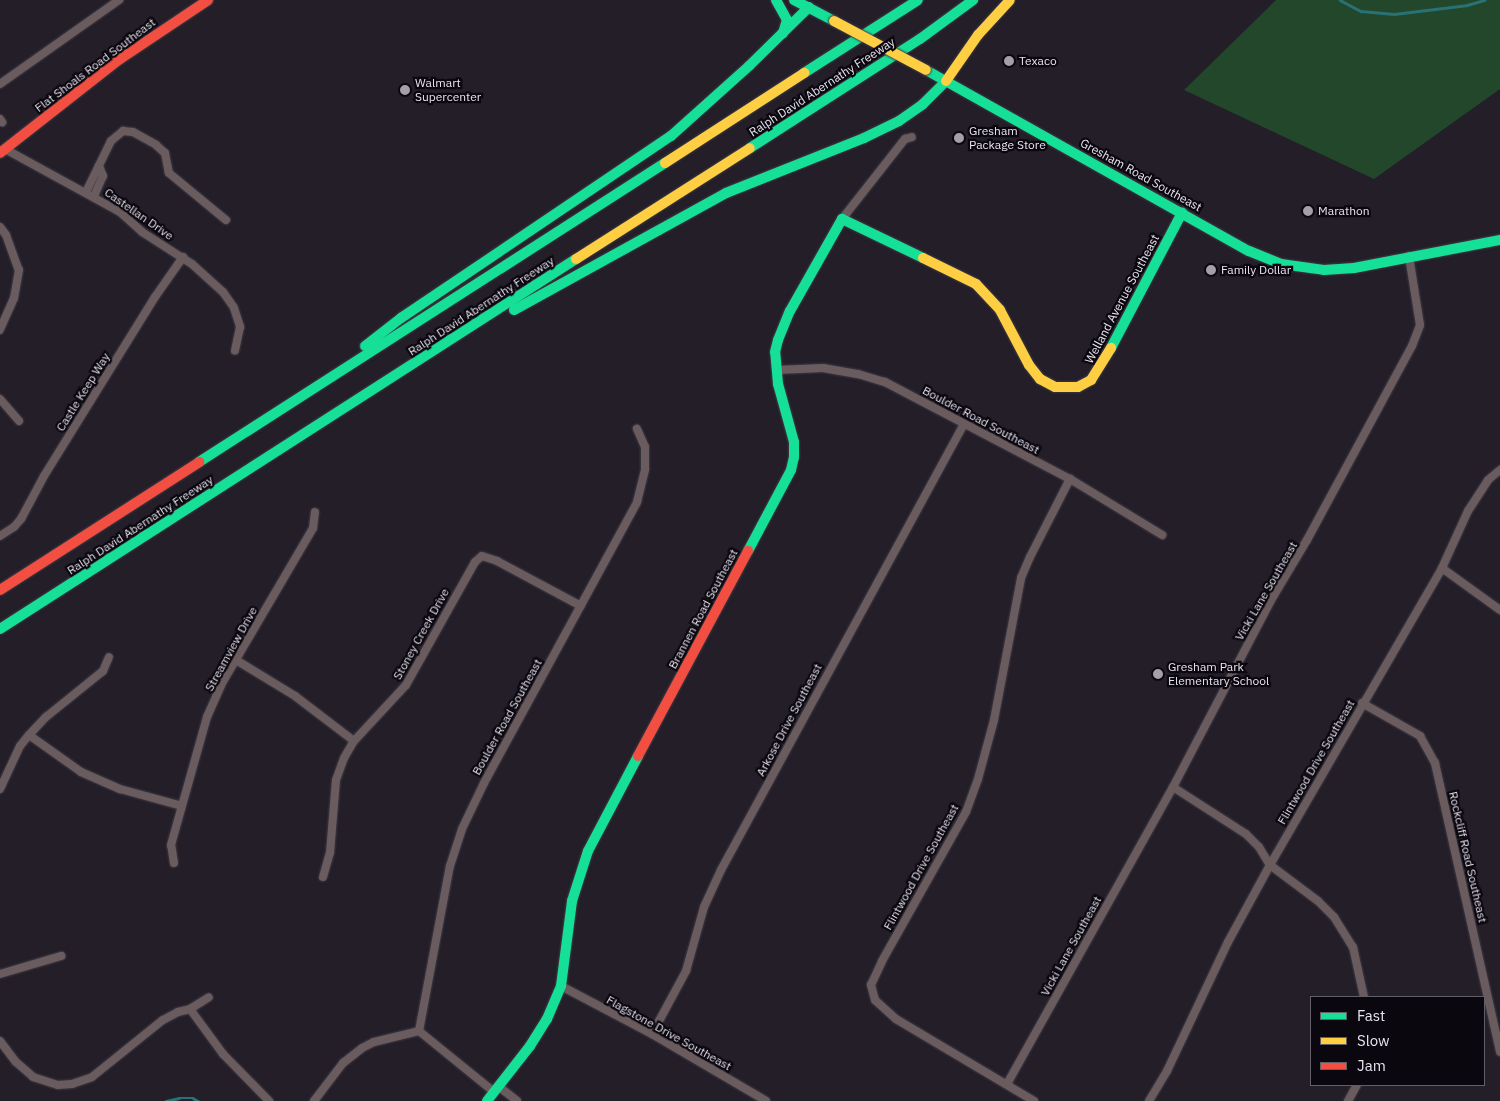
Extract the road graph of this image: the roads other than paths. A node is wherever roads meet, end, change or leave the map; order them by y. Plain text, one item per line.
1 (119, 0) edge
2 (208, 0) edge
3 (776, 0) edge
4 (794, 0) edge
5 (818, 0) edge
6 (918, 0) edge
7 (973, 0) edge
8 (1010, 0) edge
9 (809, 7) junction
10 (783, 34) junction
11 (946, 81) junction
12 (0, 84) edge
13 (912, 137) dead end
14 (3, 151) edge
15 (90, 194) junction
16 (1182, 212) junction
17 (842, 219) junction
18 (226, 220) dead end
19 (0, 227) edge
20 (1500, 240) edge
21 (1410, 256) junction
22 (183, 257) junction
23 (0, 330) edge
24 (235, 350) dead end
25 (776, 370) junction
26 (387, 382) junction
27 (0, 399) edge
28 (292, 401) junction
29 (19, 420) dead end
30 (964, 424) junction
31 (638, 429) dead end
32 (1500, 470) edge
33 (1070, 479) junction
34 (315, 512) dead end
35 (1162, 535) dead end
36 (0, 536) edge
37 (1442, 568) junction
38 (0, 590) edge
39 (581, 606) junction
40 (1500, 610) edge
41 (0, 629) edge
42 (110, 657) dead end
43 (236, 660) junction
44 (1362, 703) junction
45 (29, 735) junction
46 (354, 740) junction
47 (1173, 787) junction
48 (0, 789) edge
49 (182, 806) junction
50 (174, 862) dead end
51 (1270, 865) junction
52 (323, 877) dead end
53 (61, 956) dead end
54 (0, 974) edge
55 (561, 986) junction
56 (1364, 996) edge
57 (209, 998) dead end
58 (190, 1009) junction
59 (419, 1031) junction
60 (652, 1034) junction
61 (0, 1041) edge
62 (1500, 1052) edge
63 (1007, 1084) junction
64 (1356, 1086) edge
65 (497, 1089) junction
66 (269, 1101) edge
67 (314, 1101) edge
68 (487, 1101) edge
69 (517, 1101) edge
70 (766, 1101) edge
71 (1034, 1101) edge
72 (1149, 1101) edge
73 (1348, 1101) edge

1 - 12 street
2 - 14 main road, Flat Shoals Road Southeast
3 - 10 main road
4 - 9 main road, Gresham Road Southeast
5 - 9 main road
6 - 28 main road, Ralph David Abernathy Freeway
7 - 26 main road, Ralph David Abernathy Freeway
8 - 11 main road
9 - 10 main road
9 - 11 main road, Gresham Road Southeast, bridge
10 - 28 main road
11 - 16 main road, Gresham Road Southeast
11 - 26 main road
13 - 17 street, Brannen Road Southeast
14 - 15 street, Castellan Drive
15 - 18 street
15 - 22 street, Castellan Drive
16 - 17 main road, Welland Avenue Southeast
16 - 21 main road, Gresham Road Southeast
17 - 25 main road, Brannen Road Southeast
19 - 23 street
20 - 21 main road, Gresham Road Southeast
21 - 47 street, Vicki Lane Southeast
22 - 24 street, Castellan Drive
22 - 36 street, Castle Keep Way
25 - 30 street, Boulder Road Southeast
25 - 55 main road, Brannen Road Southeast
26 - 41 main road, Ralph David Abernathy Freeway
27 - 29 street
28 - 38 main road, Ralph David Abernathy Freeway
30 - 33 street, Boulder Road Southeast
30 - 60 street, Arkose Drive Southeast
31 - 39 street, Boulder Road Southeast
32 - 37 street, Flintwood Drive Southeast
33 - 35 street, Boulder Road Southeast
33 - 63 street, Flintwood Drive Southeast
34 - 43 street, Streamview Drive
37 - 40 street
37 - 44 street, Flintwood Drive Southeast
39 - 46 street, Stoney Creek Drive
39 - 59 street, Boulder Road Southeast
42 - 45 street
43 - 46 street
43 - 49 street, Streamview Drive
44 - 51 street, Flintwood Drive Southeast
44 - 62 street, Rockcliff Road Southeast
45 - 48 street
45 - 49 street
46 - 52 street, Stoney Creek Drive
47 - 51 street
47 - 63 street, Vicki Lane Southeast
49 - 50 street, Streamview Drive
51 - 56 street
51 - 72 street, Flintwood Drive Southeast
53 - 54 street
55 - 60 street, Flagstone Drive Southeast
55 - 65 main road, Brannen Road Southeast
57 - 58 street
58 - 61 street
58 - 66 street
59 - 65 street
59 - 67 street
60 - 70 street, Flagstone Drive Southeast
63 - 71 street, Flintwood Drive Southeast
64 - 73 street
65 - 68 main road, Brannen Road Southeast
65 - 69 street

